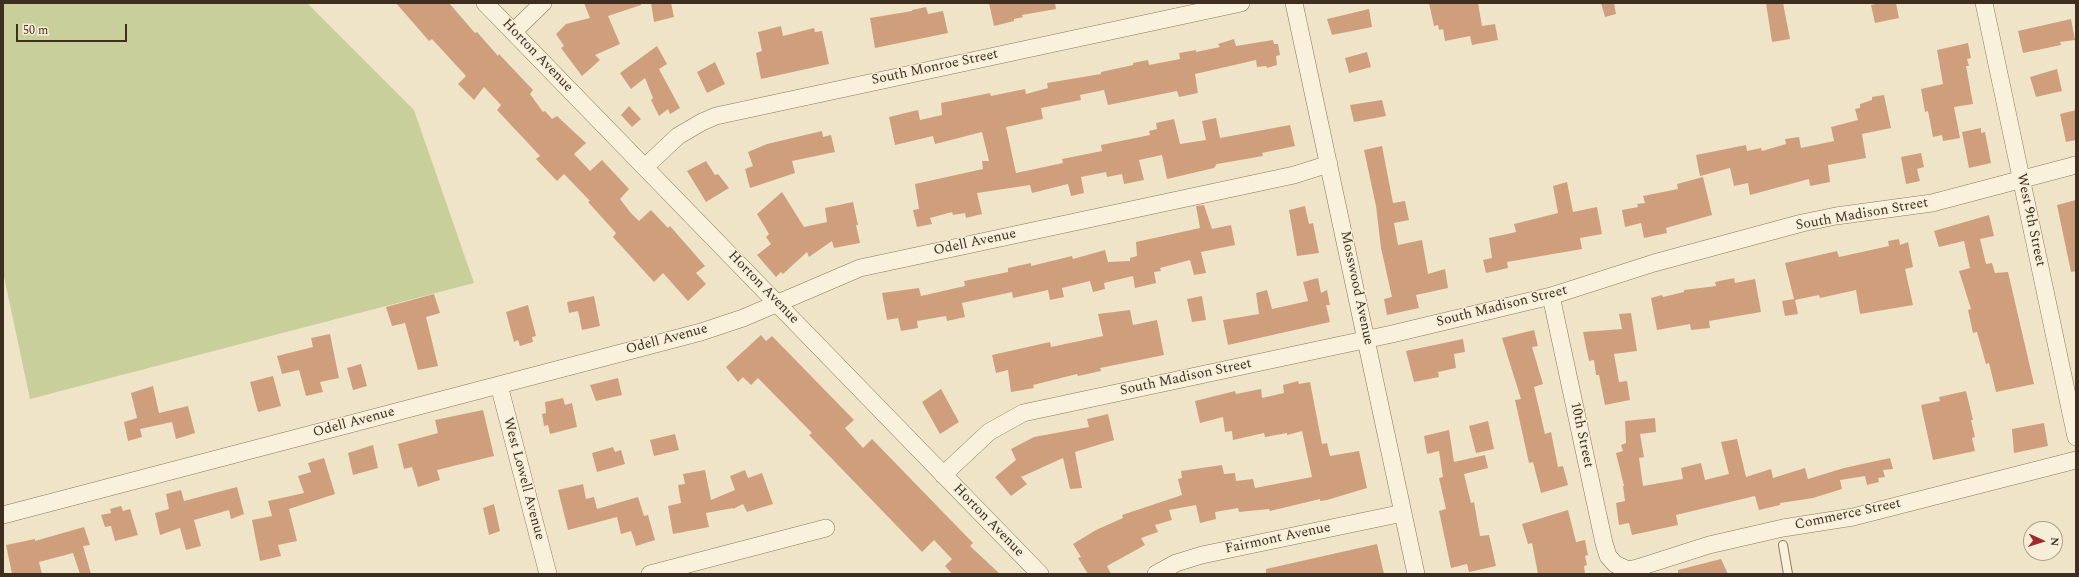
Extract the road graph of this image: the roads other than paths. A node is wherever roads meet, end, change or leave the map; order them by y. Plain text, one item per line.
1 (485, 3) edge
2 (543, 3) edge
3 (1241, 3) edge
4 (1294, 3) edge
5 (1984, 3) edge
6 (513, 32) junction
7 (1329, 164) junction
8 (2076, 165) edge
9 (645, 167) junction
10 (2021, 179) junction
11 (1551, 296) junction
12 (777, 304) junction
13 (1367, 340) junction
14 (498, 385) junction
15 (2076, 437) edge
16 (2076, 460) edge
17 (943, 475) junction
18 (1403, 513) junction
19 (3, 515) edge
20 (826, 528) dead end
21 (1784, 545) dead end
22 (1621, 568) joint
23 (548, 574) edge
24 (650, 574) edge
25 (1040, 574) edge
26 (1156, 574) edge
27 (1416, 574) edge
28 (1788, 574) edge

1 - 6 street, Horton Avenue
2 - 6 street
3 - 9 street, South Monroe Street
4 - 7 street, Mosswood Avenue
5 - 10 street, West 9th Street
6 - 9 street, Horton Avenue
7 - 12 street, Odell Avenue
7 - 13 street, Mosswood Avenue
8 - 10 street, South Madison Street
9 - 12 street, Horton Avenue
10 - 11 street, South Madison Street
10 - 15 street, West 9th Street
11 - 13 street, South Madison Street
11 - 22 street, 10th Street
12 - 14 street, Odell Avenue
12 - 17 street, Horton Avenue
13 - 17 street, South Madison Street
13 - 18 street, Mosswood Avenue
14 - 19 street, Odell Avenue
14 - 23 street, West Lowell Avenue
16 - 22 street, Commerce Street
17 - 25 street, Horton Avenue
18 - 26 street, Fairmont Avenue
18 - 27 street, Mosswood Avenue
20 - 24 street
21 - 28 lane

